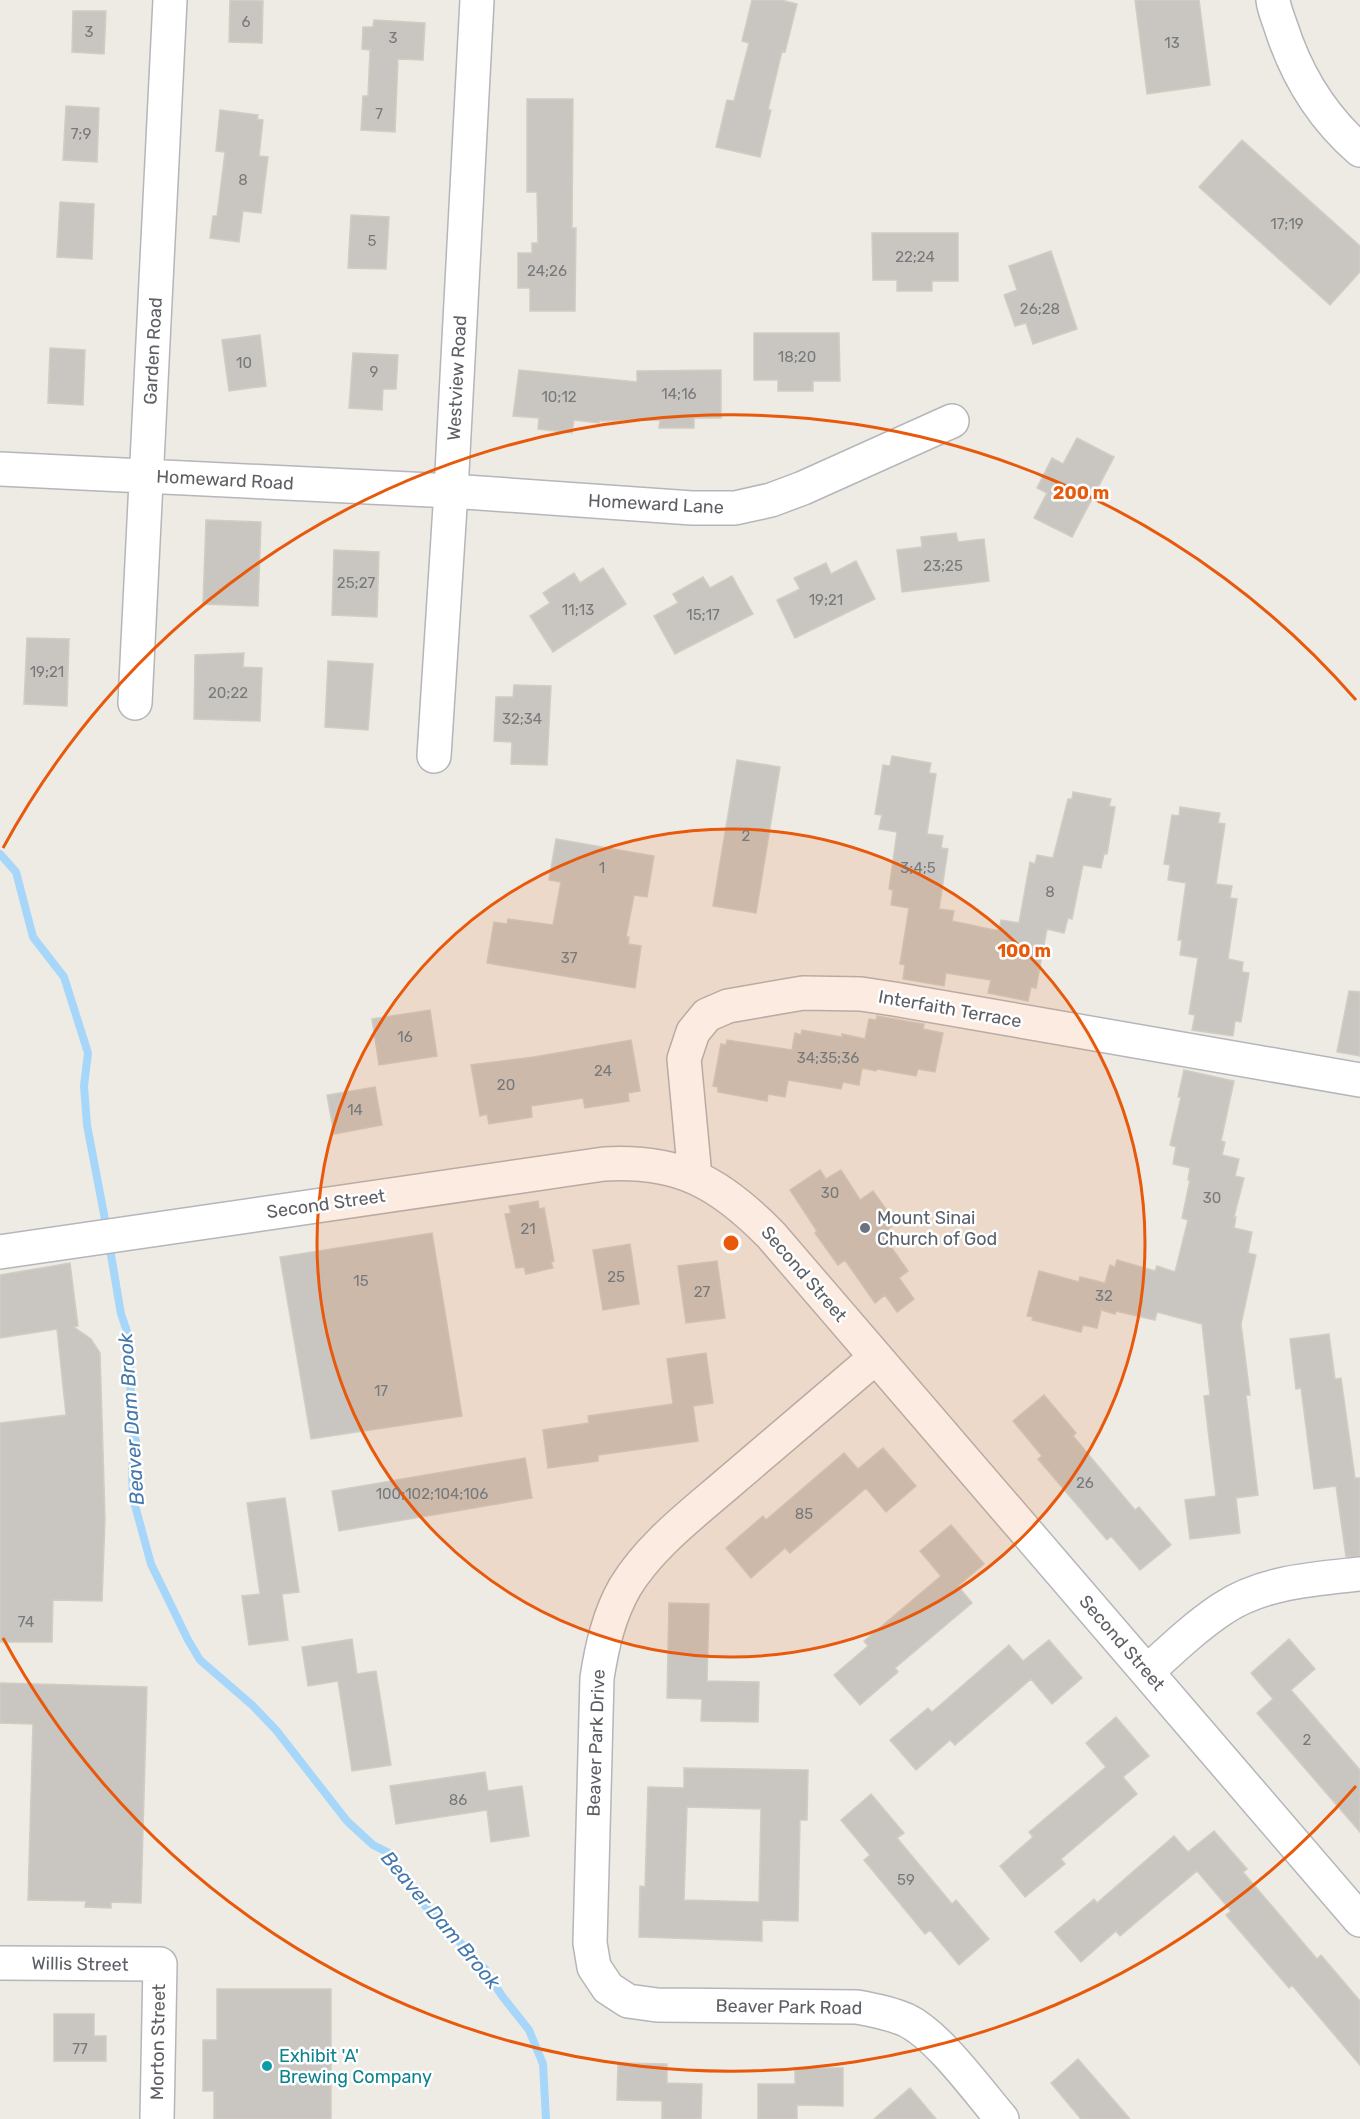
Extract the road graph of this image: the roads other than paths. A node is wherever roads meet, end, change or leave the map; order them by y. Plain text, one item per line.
1 (170, 0) edge
2 (477, 0) edge
3 (1273, 0) edge
4 (1360, 150) edge
5 (952, 421) dead end
6 (0, 469) edge
7 (146, 477) junction
8 (451, 491) junction
9 (135, 703) dead end
10 (434, 756) dead end
11 (1360, 1080) edge
12 (695, 1177) junction
13 (0, 1252) edge
14 (876, 1357) junction
15 (1360, 1574) edge
16 (1147, 1672) junction
17 (1360, 1920) edge
18 (0, 1963) edge
19 (160, 1964) joint
20 (608, 1988) joint
21 (157, 2119) edge
22 (1002, 2119) edge

1 - 7 street, Garden Road
2 - 8 street, Westview Road
3 - 4 street
5 - 8 street, Homeward Lane
6 - 7 street, Homeward Road
7 - 8 street, Homeward Road
7 - 9 street, Garden Road
8 - 10 street, Westview Road
11 - 12 street, Interfaith Terrace
12 - 13 street, Second Street
12 - 14 street, Second Street
14 - 16 street, Second Street
14 - 20 street, Beaver Park Drive
15 - 16 street
16 - 17 street, Second Street
18 - 19 street, Willis Street
19 - 21 street, Morton Street
20 - 22 street, Beaver Park Road

